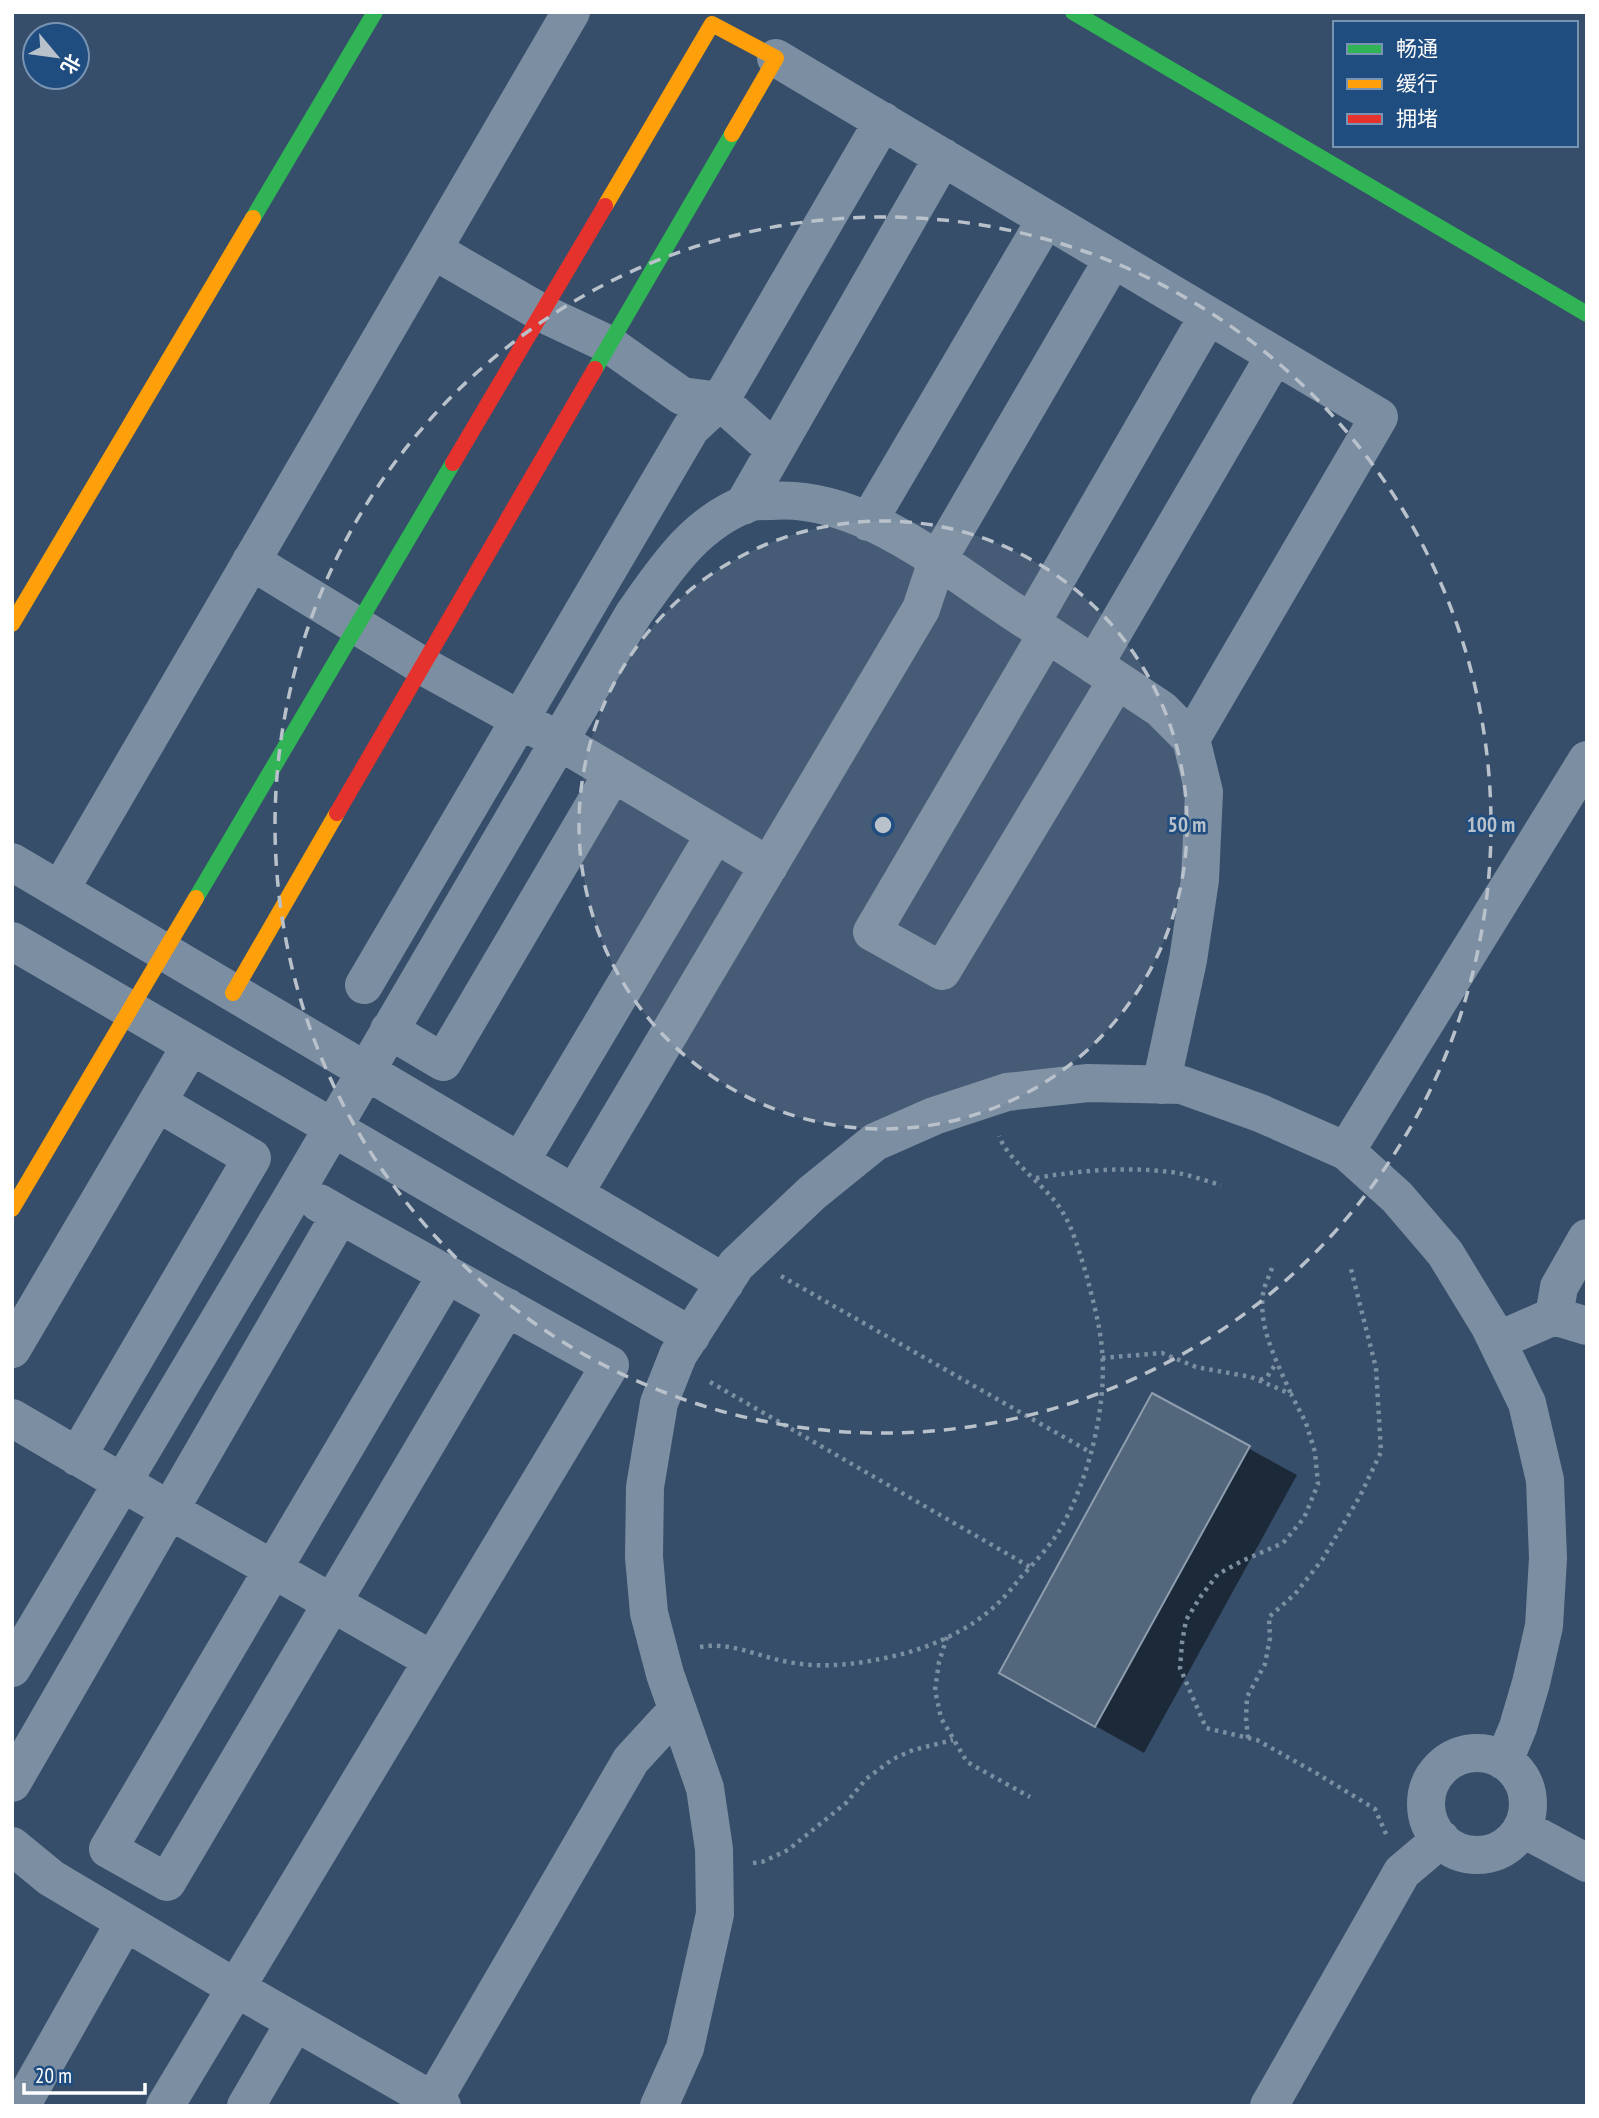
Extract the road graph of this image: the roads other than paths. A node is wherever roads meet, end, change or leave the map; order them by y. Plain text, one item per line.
1 (374, 12) edge
2 (571, 12) edge
3 (1073, 12) edge
4 (702, 18) edge
5 (776, 58) junction
6 (883, 121) junction
7 (943, 157) junction
8 (1046, 219) junction
9 (433, 250) junction
10 (1113, 259) junction
11 (542, 313) junction
12 (1587, 314) edge
13 (1208, 316) junction
14 (610, 345) junction
15 (1275, 355) junction
16 (720, 401) junction
17 (775, 450) junction
18 (743, 506) junction
19 (868, 522) junction
20 (251, 561) junction
21 (937, 561) junction
22 (12, 624) edge
23 (357, 625) junction
24 (1039, 628) junction
25 (423, 666) junction
26 (1106, 673) junction
27 (519, 719) junction
28 (1191, 739) junction
29 (559, 741) junction
30 (1587, 760) edge
31 (613, 773) junction
32 (715, 834) junction
33 (12, 862) edge
34 (769, 866) junction
35 (60, 890) junction
36 (16, 952) edge
37 (164, 952) junction
38 (363, 985) dead end
39 (233, 993) junction
40 (130, 1010) junction
41 (389, 1030) junction
42 (191, 1045) junction
43 (365, 1071) junction
44 (1161, 1085) junction
45 (158, 1103) junction
46 (332, 1127) junction
47 (1346, 1151) junction
48 (520, 1162) junction
49 (297, 1189) junction
50 (574, 1194) junction
51 (12, 1209) edge
52 (340, 1215) junction
53 (1587, 1238) edge
54 (735, 1269) junction
55 (447, 1274) junction
56 (507, 1307) junction
57 (1571, 1321) edge
58 (1497, 1341) junction
59 (12, 1349) edge
60 (683, 1349) junction
61 (12, 1418) edge
62 (77, 1457) junction
63 (121, 1483) junction
64 (169, 1510) junction
65 (273, 1569) junction
66 (332, 1603) junction
67 (432, 1660) junction
68 (12, 1668) edge
69 (677, 1710) junction
70 (1504, 1761) junction
71 (12, 1783) edge
72 (1522, 1828) junction
73 (1441, 1839) junction
74 (12, 1846) edge
75 (1587, 1863) edge
76 (125, 1922) junction
77 (236, 1988) junction
78 (295, 2022) junction
79 (392, 2094) edge
80 (437, 2103) edge
81 (21, 2106) edge
82 (165, 2106) edge
83 (246, 2106) edge
84 (659, 2106) edge
85 (1269, 2106) edge

1 - 22 street
2 - 9 street
3 - 12 street
4 - 5 street
4 - 11 street
5 - 6 street
5 - 14 street
6 - 7 street
6 - 16 street
7 - 8 street
7 - 17 street
8 - 10 street
8 - 19 street
9 - 11 street
9 - 20 street
10 - 13 street
10 - 21 street
11 - 14 street
11 - 23 street
13 - 15 street
13 - 24 street
14 - 16 street
14 - 25 street
15 - 26 street
15 - 28 street
16 - 17 street
16 - 27 street
17 - 18 street
18 - 19 street
18 - 29 street
19 - 21 street
20 - 23 street
20 - 35 street
21 - 24 street
21 - 34 street
23 - 25 street
23 - 37 street
24 - 26 street
24 - 26 street
25 - 27 street
25 - 39 street
26 - 28 street
27 - 29 street
27 - 38 street
28 - 44 street
29 - 31 street
29 - 41 street
30 - 47 street
31 - 32 street
31 - 41 street
32 - 34 street
32 - 48 street
33 - 35 street
34 - 50 street
35 - 37 street
36 - 40 street
37 - 39 street
37 - 40 street
39 - 43 street
40 - 42 street
40 - 51 street
41 - 43 street
42 - 45 street
42 - 46 street
43 - 46 street
43 - 48 street
44 - 47 street
44 - 54 street
45 - 59 street
45 - 62 street
46 - 49 street
46 - 60 street
47 - 58 street
48 - 50 street
49 - 52 street
49 - 63 street
50 - 54 street
52 - 55 street
52 - 64 street
53 - 57 street
54 - 60 street
55 - 56 street
55 - 65 street
56 - 66 street
56 - 67 street
57 - 58 street
58 - 70 street
60 - 69 street
61 - 62 street
62 - 63 street
63 - 64 street
63 - 68 street
64 - 65 street
64 - 71 street
65 - 66 street
65 - 66 street
66 - 67 street
67 - 77 street
69 - 80 street
69 - 84 street
70 - 72 street
70 - 73 street
72 - 73 street
72 - 75 street
73 - 85 street
74 - 76 street
76 - 77 street
76 - 81 street
77 - 78 street
77 - 82 street
78 - 79 street
78 - 83 street
79 - 80 street

